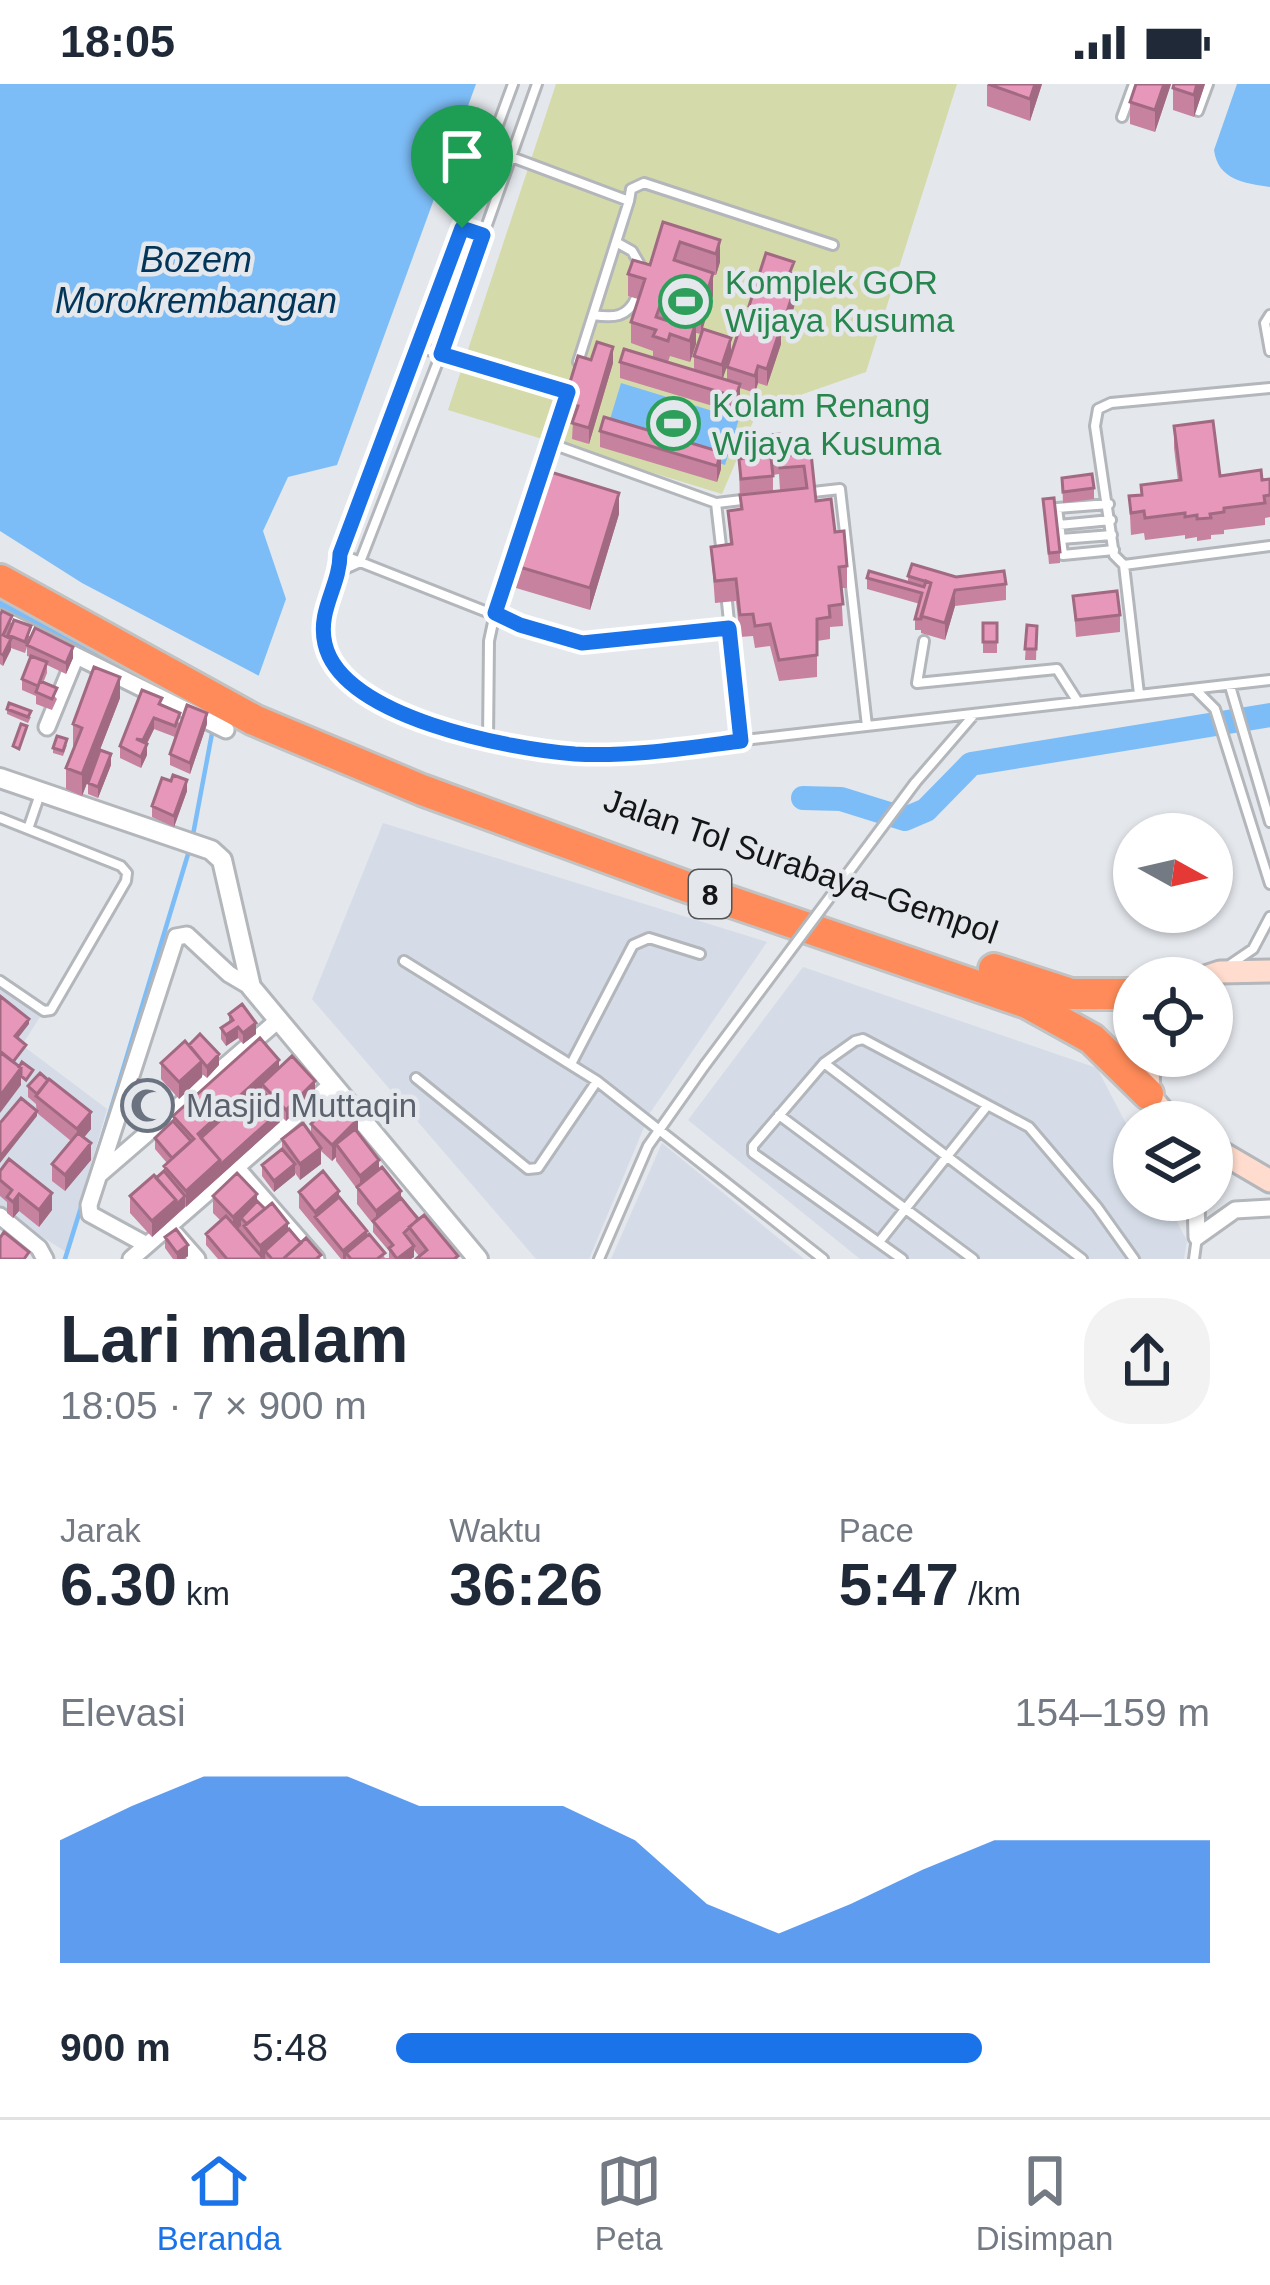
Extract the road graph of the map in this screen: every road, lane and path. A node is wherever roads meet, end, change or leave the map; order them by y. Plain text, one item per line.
1 (512, 84) edge
2 (537, 84) edge
3 (1134, 84) edge
4 (1208, 84) edge
5 (1198, 111) edge
6 (1122, 117) dead end
7 (490, 149) junction
8 (511, 157) junction
9 (629, 201) junction
10 (462, 228) junction
11 (483, 235) junction
12 (616, 242) junction
13 (833, 245) dead end
14 (641, 284) edge
15 (636, 298) edge
16 (593, 314) junction
17 (1270, 315) edge
18 (418, 347) junction
19 (1270, 351) edge
20 (441, 354) junction
21 (1270, 388) edge
22 (568, 392) junction
23 (552, 444) junction
24 (807, 493) edge
25 (760, 498) edge
26 (716, 503) junction
27 (1109, 504) junction
28 (1111, 520) junction
29 (1059, 525) junction
30 (1112, 535) junction
31 (1061, 539) junction
32 (1270, 546) edge
33 (1114, 550) junction
34 (340, 554) junction
35 (0, 556) edge
36 (360, 562) junction
37 (1124, 565) junction
38 (723, 567) edge
39 (340, 572) junction
40 (0, 580) edge
41 (727, 602) dead end
42 (495, 613) junction
43 (0, 617) edge
44 (729, 628) junction
45 (924, 641) dead end
46 (76, 656) junction
47 (1270, 680) edge
48 (1229, 685) junction
49 (1195, 689) junction
50 (1139, 694) junction
51 (1078, 702) junction
52 (973, 716) junction
53 (234, 720) junction
54 (867, 726) junction
55 (47, 727) dead end
56 (488, 740) junction
57 (741, 741) junction
58 (0, 778) edge
59 (40, 792) junction
60 (0, 818) edge
61 (1270, 822) edge
62 (28, 829) junction
63 (1266, 852) edge
64 (1270, 884) edge
65 (1270, 917) edge
66 (700, 954) dead end
67 (404, 961) dead end
68 (1233, 961) edge
69 (1270, 971) edge
70 (1233, 974) edge
71 (0, 981) edge
72 (251, 987) junction
73 (1113, 994) edge
74 (276, 1022) junction
75 (824, 1063) junction
76 (571, 1064) junction
77 (1148, 1077) edge
78 (416, 1078) dead end
79 (597, 1081) junction
80 (330, 1085) junction
81 (1148, 1094) junction
82 (1154, 1101) edge
83 (987, 1106) junction
84 (778, 1115) junction
85 (659, 1126) junction
86 (950, 1157) junction
87 (1233, 1159) edge
88 (236, 1166) junction
89 (98, 1176) junction
90 (1270, 1181) edge
91 (1270, 1208) edge
92 (907, 1210) junction
93 (0, 1216) edge
94 (1197, 1221) edge
95 (168, 1226) junction
96 (1197, 1238) junction
97 (879, 1242) junction
98 (146, 1244) junction
99 (45, 1259) edge
100 (131, 1259) edge
101 (196, 1259) edge
102 (316, 1259) edge
103 (478, 1259) edge
104 (599, 1259) edge
105 (823, 1259) edge
106 (902, 1259) edge
107 (973, 1259) edge
108 (1082, 1259) edge
109 (1134, 1259) edge
110 (1194, 1259) edge

1 - 7 lane
2 - 8 lane
3 - 6 lane
4 - 5 lane
7 - 8 lane
7 - 10 lane
8 - 9 lane
8 - 11 lane
9 - 12 lane
9 - 13 lane
10 - 11 lane
10 - 18 lane
11 - 20 lane
12 - 14 lane
12 - 16 lane
15 - 16 lane
16 - 22 lane
17 - 19 lane
18 - 20 lane
18 - 34 lane
20 - 22 lane
20 - 36 lane
21 - 27 lane
22 - 23 lane
23 - 26 lane
23 - 42 lane
24 - 54 lane
25 - 26 lane
26 - 38 lane
27 - 28 lane
27 - 29 lane
28 - 29 lane
28 - 30 lane
29 - 31 lane
30 - 31 lane
30 - 33 lane
31 - 33 lane
32 - 37 lane
33 - 37 lane
34 - 36 lane
34 - 39 lane
35 - 53 highway, Jalan Tol Surabaya–Gempol / 8
36 - 39 lane
36 - 42 lane
37 - 50 lane
39 - 56 lane
40 - 53 highway, Jalan Tol Surabaya–Gempol / 8
41 - 44 lane
42 - 44 lane
42 - 56 lane
43 - 46 street
44 - 57 lane
45 - 51 lane
46 - 53 street
46 - 55 street
47 - 48 lane
48 - 49 lane
48 - 61 lane
49 - 50 lane
49 - 63 lane
50 - 51 lane
51 - 52 lane
52 - 54 lane
52 - 85 lane, bridge
53 - 73 highway, Jalan Tol Surabaya–Gempol / 8
53 - 81 highway, Jalan Tol Surabaya–Gempol / 8
54 - 57 lane
56 - 57 lane
58 - 59 street
59 - 62 lane
59 - 72 street
60 - 62 lane
62 - 71 lane
63 - 64 lane
65 - 68 lane
66 - 76 lane
67 - 76 lane
69 - 70 main road
72 - 74 street
72 - 89 street
74 - 80 street
74 - 89 street
75 - 83 lane
75 - 84 lane
75 - 86 lane
76 - 79 lane
77 - 81 main road
78 - 79 lane
79 - 85 lane
80 - 88 street
80 - 103 street
81 - 82 main road
83 - 86 lane
83 - 109 lane
84 - 92 lane
84 - 97 lane
85 - 104 lane
85 - 105 lane
86 - 92 lane
86 - 108 lane
87 - 90 main road
88 - 95 street
88 - 102 street
89 - 98 street
91 - 96 street
92 - 97 lane
92 - 107 lane
93 - 99 street
94 - 96 street
95 - 98 street
95 - 101 street
96 - 110 lane
97 - 106 lane
98 - 100 street

